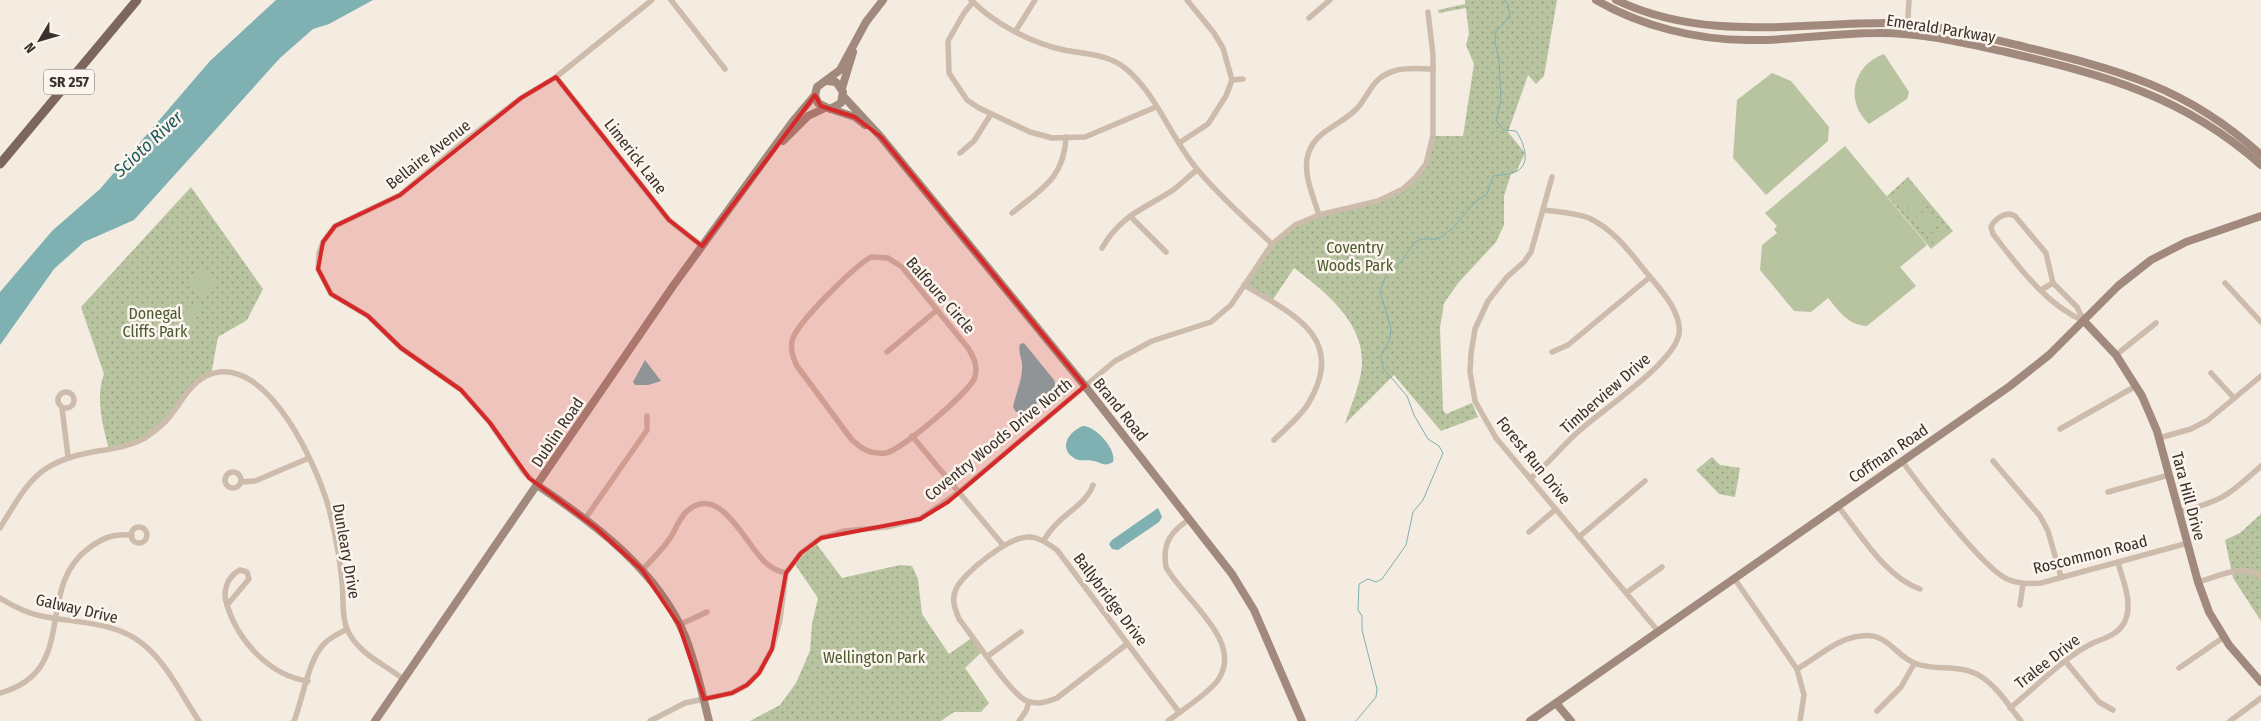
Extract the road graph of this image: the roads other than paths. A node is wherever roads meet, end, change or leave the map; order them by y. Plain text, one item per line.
1 (652, 0) edge
2 (671, 0) edge
3 (883, 0) edge
4 (1035, 0) edge
5 (1187, 0) edge
6 (1330, 0) edge
7 (1596, 0) edge
8 (1616, 0) edge
9 (1909, 0) edge
10 (972, 1) edge
11 (132, 2) edge
12 (1428, 12) dead end
13 (1309, 18) dead end
14 (1908, 25) junction
15 (1015, 32) junction
16 (858, 36) junction
17 (1907, 36) junction
18 (725, 69) dead end
19 (1433, 69) junction
20 (556, 77) junction
21 (1244, 79) dead end
22 (827, 80) junction
23 (1232, 80) junction
24 (843, 92) junction
25 (815, 95) junction
26 (1156, 107) junction
27 (828, 108) junction
28 (991, 114) junction
29 (881, 137) junction
30 (1066, 137) junction
31 (1179, 143) junction
32 (960, 153) dead end
33 (2261, 156) edge
34 (764, 161) junction
35 (0, 164) edge
36 (2261, 165) edge
37 (1197, 170) junction
38 (1552, 177) dead end
39 (1544, 210) junction
40 (1012, 213) dead end
41 (1319, 215) junction
42 (1130, 216) junction
43 (2260, 216) edge
44 (1272, 244) junction
45 (702, 246) junction
46 (1102, 248) dead end
47 (1166, 252) dead end
48 (1650, 277) junction
49 (2053, 283) junction
50 (2225, 283) dead end
51 (1244, 285) junction
52 (2041, 290) junction
53 (937, 310) junction
54 (2084, 321) junction
55 (2261, 322) edge
56 (2156, 323) dead end
57 (887, 352) dead end
58 (1552, 352) dead end
59 (2116, 355) junction
60 (2211, 373) dead end
61 (2261, 376) edge
62 (1085, 386) junction
63 (2136, 386) junction
64 (2234, 398) junction
65 (62, 408) dead end
66 (647, 416) dead end
67 (2060, 429) dead end
68 (912, 436) junction
69 (2158, 438) junction
70 (1274, 440) dead end
71 (68, 456) junction
72 (309, 458) junction
73 (1902, 461) junction
74 (1993, 461) dead end
75 (2261, 466) edge
76 (2169, 475) junction
77 (1530, 479) junction
78 (1644, 481) dead end
79 (241, 482) dead end
80 (1093, 485) dead end
81 (537, 486) junction
82 (960, 492) junction
83 (2108, 492) dead end
84 (1837, 505) junction
85 (1556, 509) junction
86 (2179, 512) junction
87 (585, 519) junction
88 (1190, 519) junction
89 (0, 528) edge
90 (1529, 532) dead end
91 (132, 535) dead end
92 (1579, 536) junction
93 (1044, 540) junction
94 (2188, 543) junction
95 (1003, 545) junction
96 (2118, 562) junction
97 (1662, 567) dead end
98 (642, 570) junction
99 (786, 573) junction
100 (2061, 577) junction
101 (2261, 577) edge
102 (1734, 578) junction
103 (2198, 582) junction
104 (2023, 584) junction
105 (1920, 589) dead end
106 (1626, 593) junction
107 (0, 598) edge
108 (227, 605) junction
109 (2020, 605) dead end
110 (706, 612) dead end
111 (56, 618) junction
112 (680, 625) junction
113 (347, 630) junction
114 (1658, 631) junction
115 (1021, 632) dead end
116 (2224, 637) junction
117 (1127, 644) junction
118 (988, 656) junction
119 (2066, 662) junction
120 (1914, 664) junction
121 (2179, 668) dead end
122 (1797, 670) junction
123 (403, 679) junction
124 (308, 682) junction
125 (2261, 682) edge
126 (0, 693) edge
127 (2261, 698) edge
128 (704, 699) junction
129 (1029, 702) junction
130 (1556, 703) junction
131 (2010, 708) junction
132 (2113, 710) dead end
133 (1876, 711) dead end
134 (1179, 712) junction
135 (199, 721) edge
136 (294, 721) edge
137 (375, 721) edge
138 (650, 721) edge
139 (709, 721) edge
140 (1019, 721) edge
141 (1168, 721) edge
142 (1302, 721) edge
143 (1530, 721) edge
144 (1571, 721) edge
145 (1800, 721) edge
146 (2021, 721) edge
147 (2230, 721) edge

1 - 20 street, Bellaire Avenue
2 - 18 street
3 - 16 main road
4 - 15 street
5 - 23 street
6 - 13 street
7 - 17 main road, Emerald Parkway
8 - 14 main road, Emerald Parkway
9 - 14 street
10 - 15 street
10 - 28 street
11 - 35 main road, SR 257
12 - 19 street, Coventry Woods Drive North
14 - 17 street
14 - 33 main road, Emerald Parkway
15 - 26 street
16 - 22 main road
16 - 24 main road
17 - 36 main road, Emerald Parkway
19 - 41 street, Coventry Woods Drive North
19 - 41 street
20 - 45 street, Limerick Lane
20 - 81 street, Bellaire Avenue
21 - 23 street
22 - 24 main road
22 - 25 main road
23 - 31 street
24 - 27 main road
24 - 29 main road, Brand Road
25 - 27 main road
25 - 34 main road, Dublin Road
26 - 30 street
26 - 31 street
27 - 29 main road, Brand Road
27 - 34 main road, Dublin Road
28 - 30 street
28 - 32 street
29 - 62 main road, Brand Road
30 - 40 street
31 - 37 street
34 - 45 main road, Dublin Road
37 - 42 street
37 - 44 street
38 - 39 street, Forest Run Drive
39 - 48 street, Timberview Drive
39 - 77 street, Forest Run Drive
41 - 44 street, Coventry Woods Drive North
42 - 46 street
42 - 47 street
43 - 54 main road, Coffman Road
44 - 51 street, Coventry Woods Drive North
45 - 81 main road, Dublin Road
48 - 58 street
48 - 77 street, Timberview Drive
49 - 52 street
49 - 52 street
49 - 54 street
50 - 55 street
51 - 62 street, Coventry Woods Drive North
51 - 70 street
52 - 54 street
53 - 57 street
53 - 68 street, Balfoure Circle
53 - 68 street, Balfoure Circle
54 - 59 main road, Tara Hill Drive
54 - 73 main road, Coffman Road
56 - 59 street
59 - 63 main road, Tara Hill Drive
60 - 64 street
61 - 64 street
62 - 82 street, Coventry Woods Drive North
62 - 88 main road, Brand Road
63 - 67 street
63 - 69 main road, Tara Hill Drive
64 - 69 street
65 - 71 street
66 - 87 street
68 - 82 street
69 - 76 main road, Tara Hill Drive
71 - 72 street, Dunleary Drive
71 - 89 street
72 - 79 street
72 - 113 street, Dunleary Drive
73 - 84 main road, Coffman Road
73 - 104 street, Roscommon Road
74 - 100 street
75 - 86 street
76 - 83 street
76 - 86 main road, Tara Hill Drive
77 - 85 street, Forest Run Drive
78 - 92 street
80 - 93 street
81 - 87 main road
81 - 123 main road, Dublin Road
82 - 95 street
82 - 99 street, Coventry Woods Drive North
84 - 102 main road, Coffman Road
84 - 105 street
85 - 90 street
85 - 92 street, Forest Run Drive
86 - 94 main road, Tara Hill Drive
87 - 98 main road
88 - 134 street
88 - 142 main road, Brand Road
91 - 111 street
92 - 106 street, Forest Run Drive
93 - 95 street
93 - 117 street, Ballybridge Drive
94 - 96 street, Roscommon Road
94 - 103 main road, Tara Hill Drive
95 - 118 street
96 - 100 street, Roscommon Road
96 - 119 street, Tralee Drive
97 - 106 street
98 - 99 street
98 - 112 main road
99 - 128 street, Coventry Woods Drive North
100 - 104 street, Roscommon Road
101 - 103 street
102 - 114 main road, Coffman Road
102 - 122 street
103 - 116 main road, Tara Hill Drive
104 - 109 street
106 - 114 street, Forest Run Drive
107 - 111 street, Galway Drive
108 - 108 street
108 - 124 street
110 - 112 street
111 - 126 street
111 - 135 street, Galway Drive
112 - 128 main road
113 - 123 street
113 - 124 street
114 - 130 main road, Coffman Road
115 - 118 street
116 - 121 street
116 - 125 main road, Tara Hill Drive
117 - 129 street
117 - 134 street, Ballybridge Drive
118 - 129 street
119 - 131 street, Tralee Drive
119 - 132 street
120 - 122 street
120 - 131 street
120 - 133 street
122 - 145 street
123 - 137 main road, Dublin Road
124 - 136 street
127 - 147 street
128 - 138 street, Coventry Woods Drive North
128 - 139 main road
129 - 140 street
130 - 143 main road, Coffman Road
130 - 144 main road
131 - 146 street
134 - 141 street

